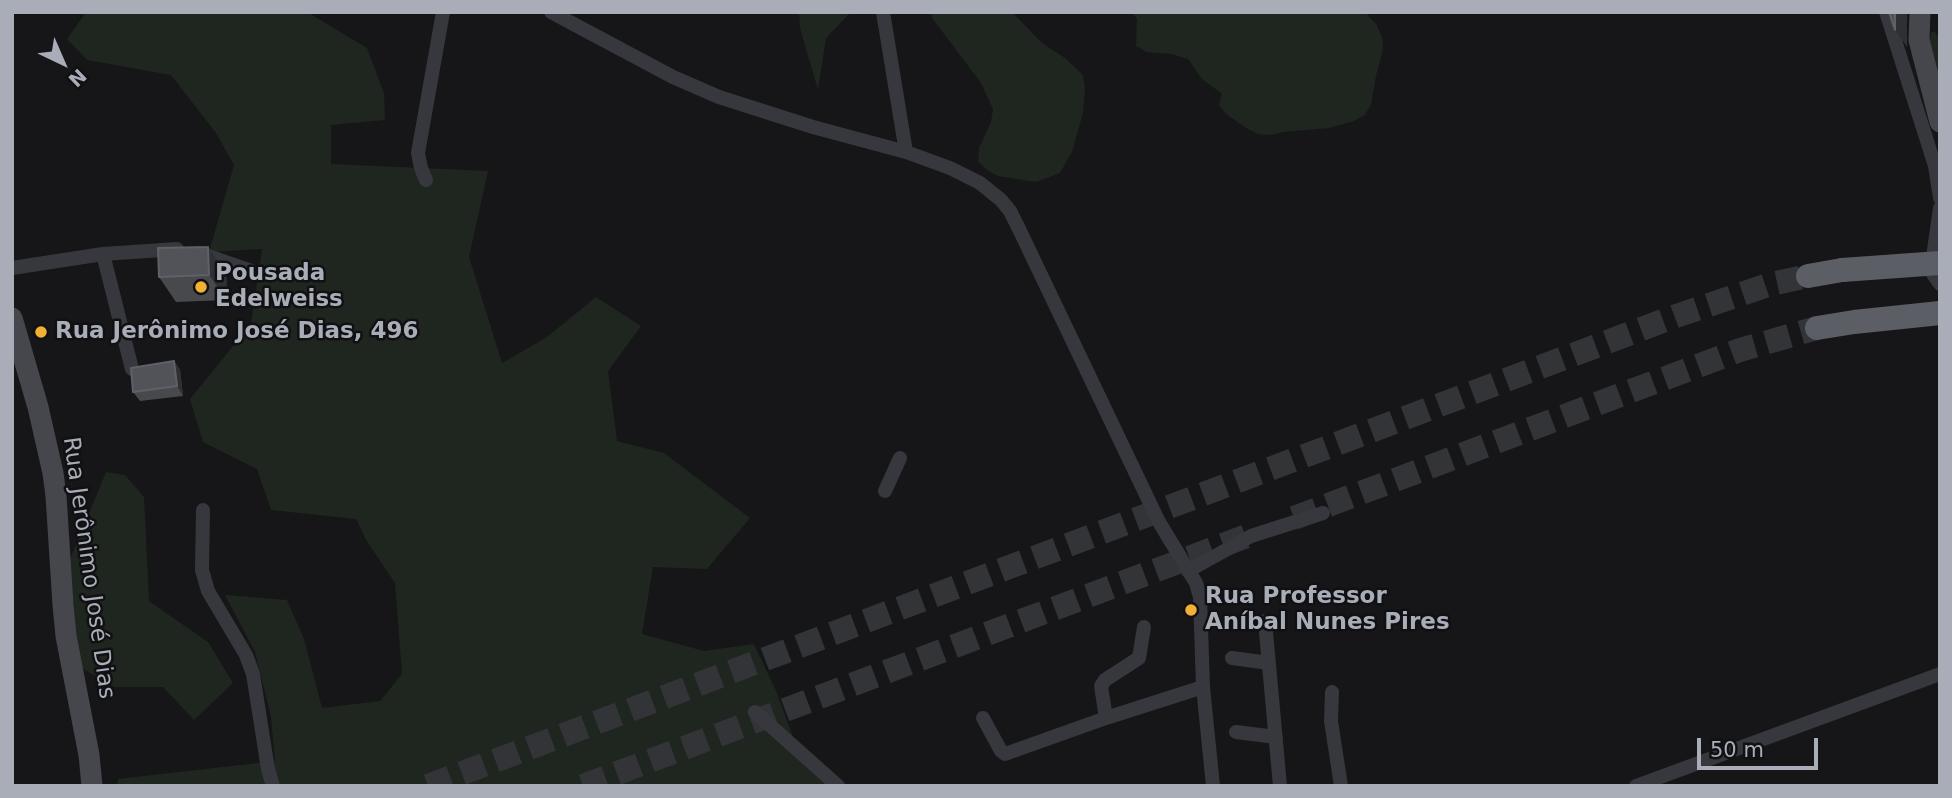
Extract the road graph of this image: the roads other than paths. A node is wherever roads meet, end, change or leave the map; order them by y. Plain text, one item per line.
1 (443, 12) edge
2 (551, 12) edge
3 (883, 12) edge
4 (1886, 12) edge
5 (1920, 12) edge
6 (1940, 122) edge
7 (906, 152) junction
8 (426, 180) dead end
9 (1940, 198) edge
10 (1940, 208) edge
11 (103, 254) junction
12 (1940, 263) edge
13 (12, 268) edge
14 (252, 271) dead end
15 (1808, 276) tunnel mouth
16 (1940, 284) edge
17 (1940, 313) edge
18 (12, 318) edge
19 (1817, 328) tunnel mouth
20 (132, 369) edge
21 (900, 458) dead end
22 (885, 491) dead end
23 (202, 510) dead end
24 (1323, 513) dead end
25 (1188, 572) junction
26 (1265, 621) dead end
27 (1144, 627) dead end
28 (1232, 658) dead end
29 (1269, 663) junction
30 (1940, 674) edge
31 (1203, 687) junction
32 (1332, 692) dead end
33 (755, 712) dead end
34 (983, 718) dead end
35 (1106, 718) junction
36 (1236, 732) dead end
37 (1276, 737) junction
38 (92, 786) edge
39 (273, 786) edge
40 (838, 786) edge
41 (1213, 786) edge
42 (1280, 786) edge
43 (1341, 786) edge
44 (1636, 786) edge

1 - 8 street
2 - 7 street
3 - 7 street
4 - 9 street
5 - 6 main road
7 - 25 street
10 - 16 street
11 - 13 street
11 - 14 street
11 - 20 street
12 - 15 highway, bridge
17 - 19 highway
18 - 38 main road, Rua Jerônimo José Dias
21 - 22 street
23 - 39 street
24 - 25 street
25 - 31 street
26 - 29 street
27 - 35 street
28 - 29 street
29 - 37 street
30 - 44 street
31 - 35 street
31 - 41 street
32 - 43 street
33 - 40 street
34 - 35 street
36 - 37 street
37 - 42 street

